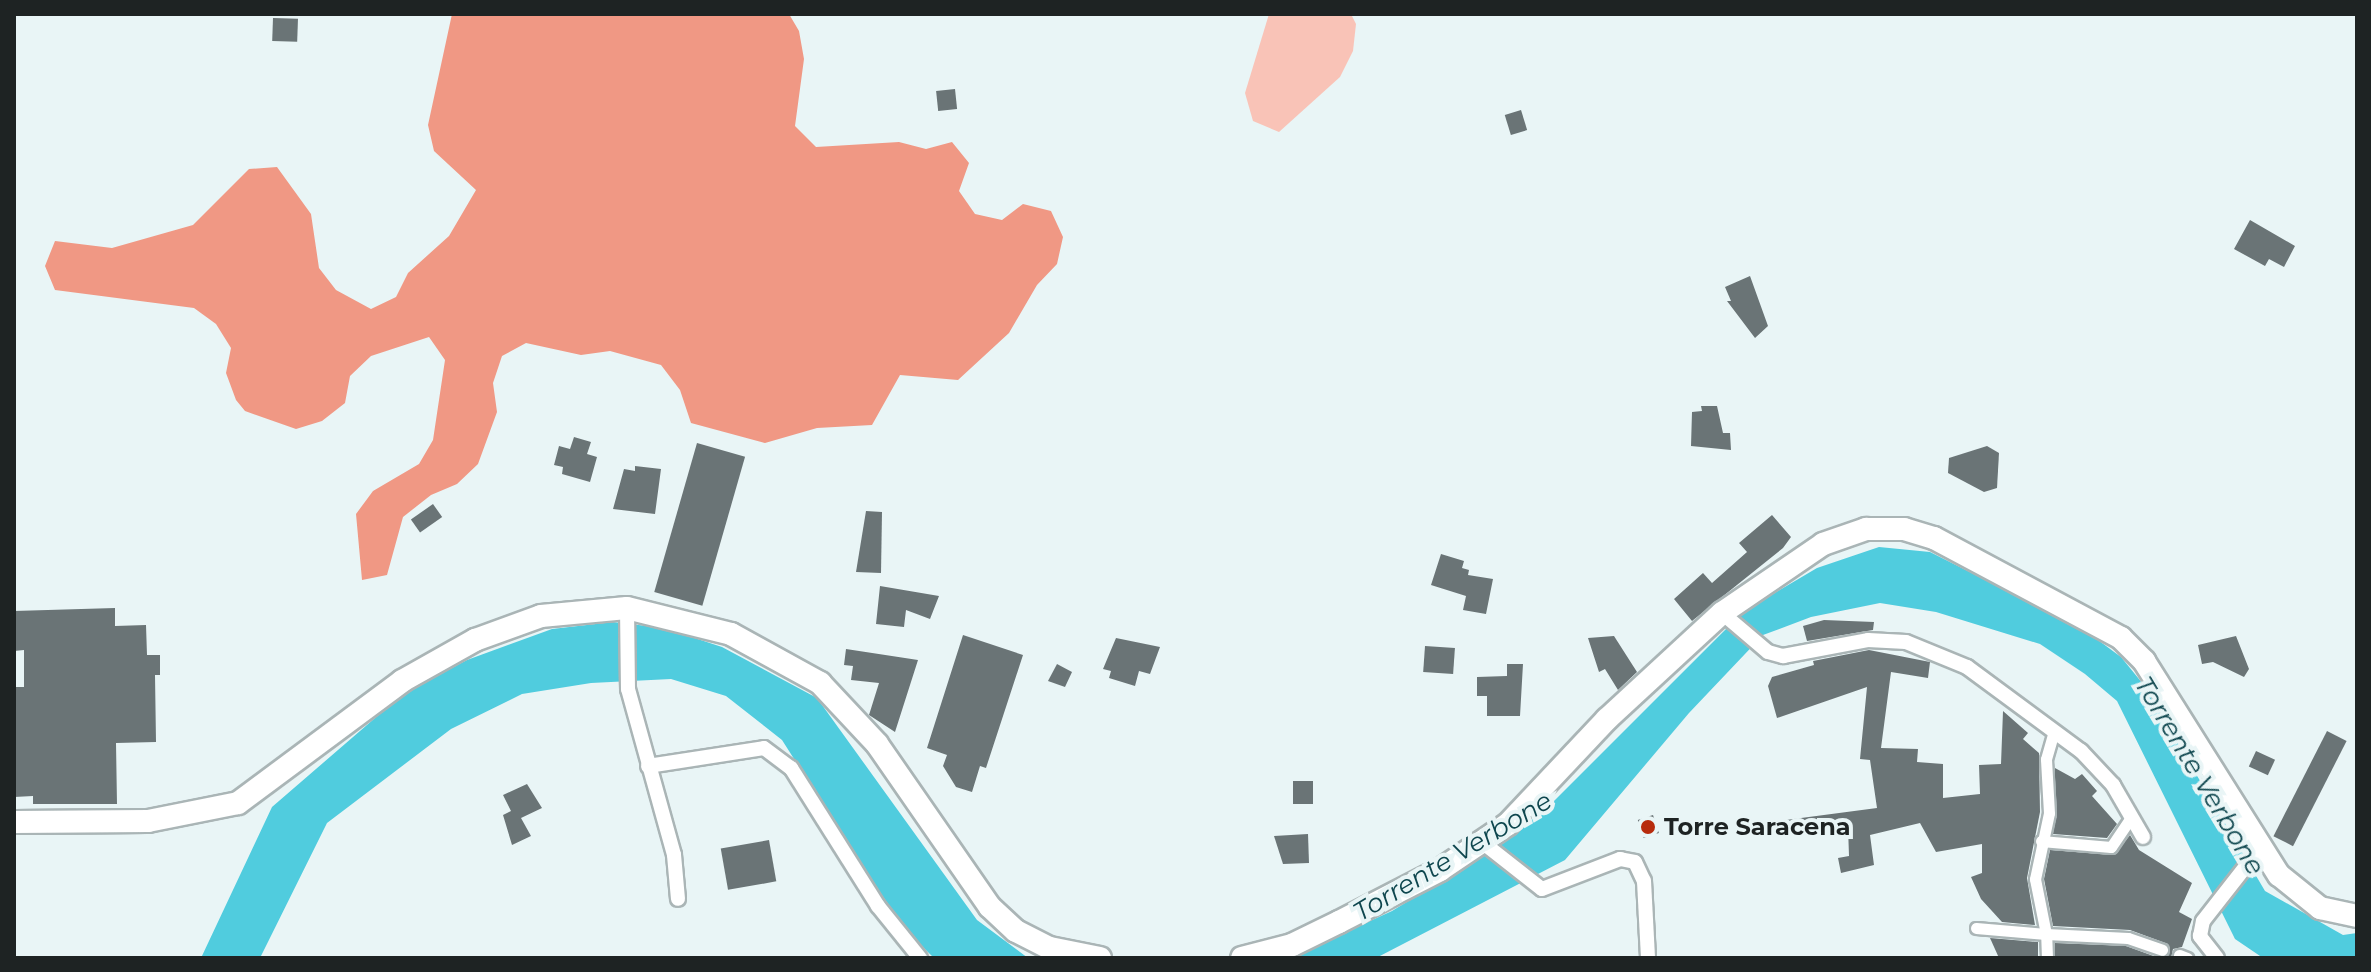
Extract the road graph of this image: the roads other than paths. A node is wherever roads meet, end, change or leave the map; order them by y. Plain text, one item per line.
1 (627, 613) junction
2 (1725, 617) junction
3 (2054, 731) junction
4 (648, 766) junction
5 (2132, 816) junction
6 (14, 822) edge
7 (2143, 837) dead end
8 (2041, 841) junction
9 (1487, 846) junction
10 (2256, 857) junction
11 (678, 899) dead end
12 (2357, 916) edge
13 (1976, 928) dead end
14 (2046, 934) junction
15 (2162, 950) dead end
16 (920, 958) edge
17 (1100, 958) edge
18 (1242, 958) edge
19 (1648, 958) edge
20 (2047, 958) edge
21 (2217, 958) edge

1 - 4 street
1 - 6 main road
1 - 17 main road
2 - 3 street
2 - 9 main road
2 - 10 main road
3 - 5 street
3 - 8 street
4 - 11 street
4 - 16 street
5 - 7 street
5 - 8 street
8 - 14 street
9 - 18 main road
9 - 19 street
10 - 12 main road
10 - 21 street
13 - 14 street
14 - 15 street
14 - 20 street

